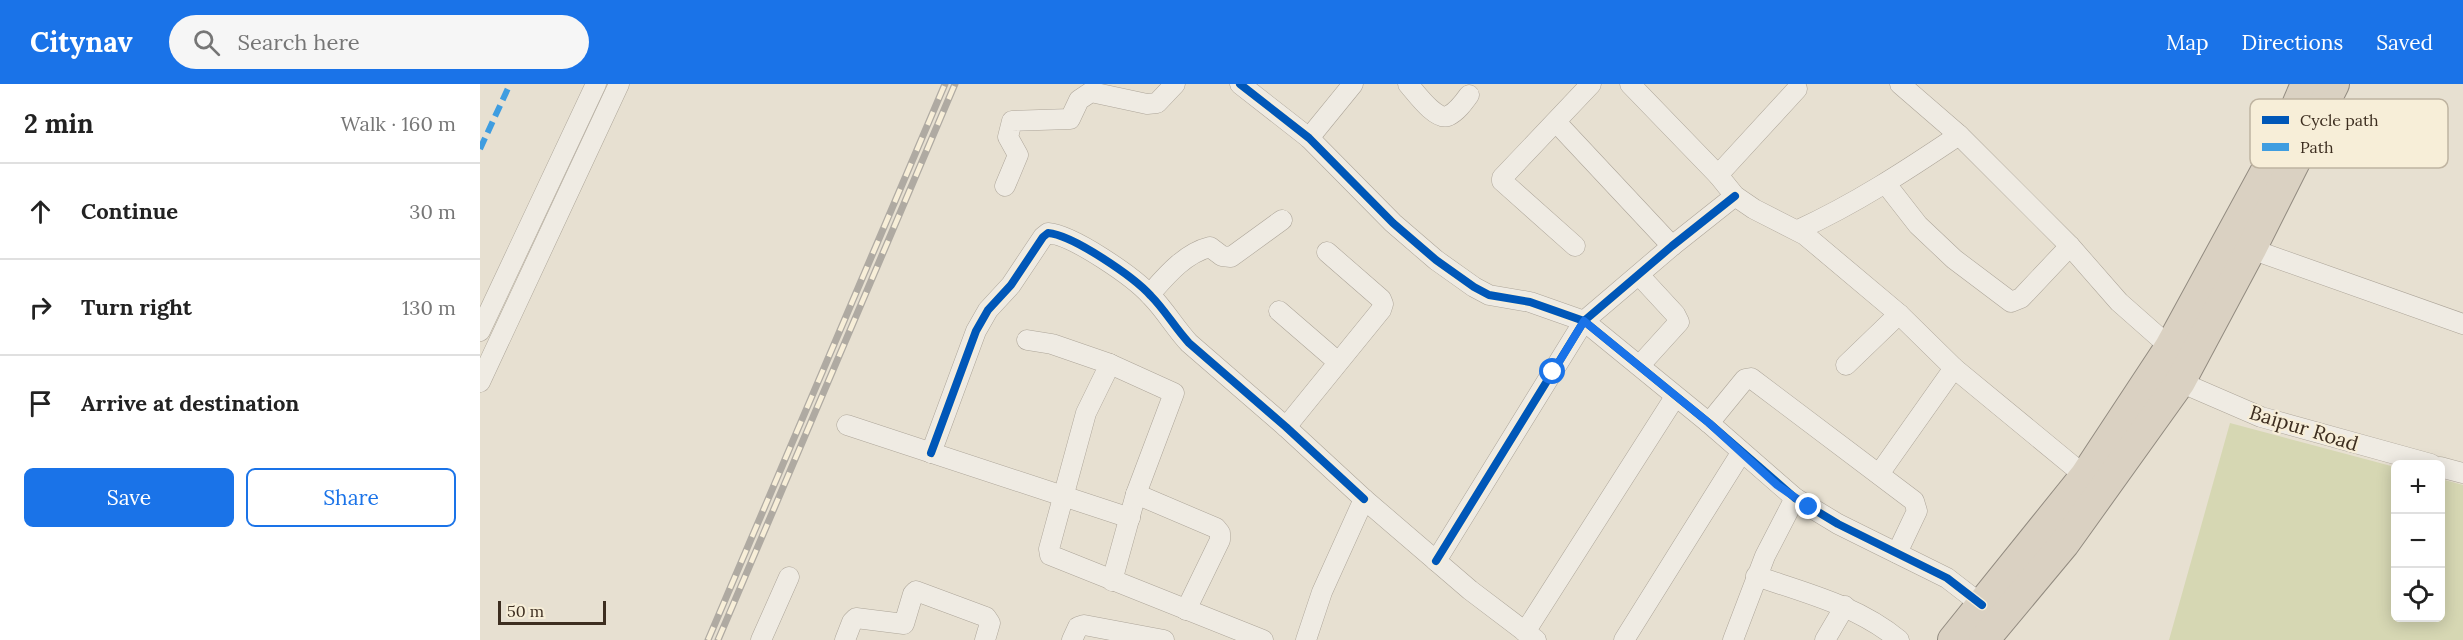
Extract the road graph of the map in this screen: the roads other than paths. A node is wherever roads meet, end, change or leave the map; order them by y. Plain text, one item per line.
1 (596, 84) edge
2 (619, 84) edge
3 (1175, 84) edge
4 (1240, 84) edge
5 (1353, 84) edge
6 (1408, 84) edge
7 (1591, 84) edge
8 (1630, 84) edge
9 (1900, 84) edge
10 (2306, 84) edge
11 (2334, 84) edge
12 (1093, 88) edge
13 (1797, 89) dead end
14 (1469, 95) dead end
15 (2300, 99) edge
16 (2326, 99) edge
17 (1556, 122) junction
18 (1959, 135) junction
19 (1309, 138) junction
20 (2268, 168) edge
21 (2292, 168) edge
22 (1718, 175) junction
23 (1886, 184) junction
24 (1005, 186) dead end
25 (1735, 196) junction
26 (1282, 220) dead end
27 (1798, 230) junction
28 (1575, 246) dead end
29 (1672, 246) junction
30 (2070, 246) junction
31 (2251, 249) junction
32 (1328, 252) dead end
33 (1638, 275) junction
34 (1150, 294) junction
35 (1279, 311) dead end
36 (1899, 314) junction
37 (1584, 321) junction
38 (2463, 324) edge
39 (480, 331) edge
40 (1027, 340) dead end
41 (2170, 347) junction
42 (1338, 362) junction
43 (1110, 364) junction
44 (1846, 365) dead end
45 (1640, 366) junction
46 (1954, 368) junction
47 (480, 382) edge
48 (2180, 382) junction
49 (1676, 397) junction
50 (1709, 423) junction
51 (847, 425) dead end
52 (1286, 427) junction
53 (931, 453) junction
54 (1741, 453) junction
55 (2413, 460) edge
56 (2445, 468) edge
57 (2463, 473) edge
58 (1879, 474) junction
59 (2085, 476) junction
60 (1136, 494) junction
61 (1063, 495) junction
62 (1795, 498) junction
63 (1364, 499) junction
64 (1130, 518) junction
65 (1897, 553) junction
66 (1436, 561) junction
67 (1756, 576) junction
68 (789, 577) dead end
69 (1112, 581) junction
70 (1982, 605) junction
71 (1845, 606) junction
72 (1186, 610) junction
73 (1240, 636) edge
74 (1531, 636) edge
75 (761, 640) edge
76 (845, 640) edge
77 (985, 640) edge
78 (1072, 640) edge
79 (1164, 640) edge
80 (1263, 640) edge
81 (1306, 640) edge
82 (1624, 640) edge
83 (1733, 640) edge
84 (1825, 640) edge
85 (1899, 640) edge
86 (1953, 640) edge
87 (1984, 640) edge

1 - 39 street
2 - 47 street
3 - 12 street
4 - 19 street
5 - 19 street
6 - 14 street
7 - 17 street
8 - 22 street
9 - 18 street
10 - 15 highway
11 - 16 highway
12 - 24 street
13 - 22 street
17 - 28 street
17 - 29 street
18 - 23 street
18 - 30 street
19 - 37 street
20 - 41 highway
21 - 31 highway
22 - 25 street
23 - 27 street
23 - 30 street
25 - 27 street
25 - 29 street
26 - 34 street
27 - 36 street
29 - 33 street
30 - 41 street
31 - 38 street
31 - 48 highway
32 - 42 street
33 - 37 street
33 - 45 street
34 - 52 street
34 - 53 street
35 - 42 street
36 - 44 street
36 - 46 street
37 - 45 street
37 - 66 street
40 - 43 street
41 - 59 highway
42 - 52 street
43 - 60 street
43 - 61 street
45 - 49 street
46 - 58 street
46 - 59 street
48 - 55 street, Baipur Road
48 - 87 highway
49 - 50 street
49 - 74 street
50 - 54 street
50 - 58 street
51 - 53 street
52 - 63 street
53 - 61 street
54 - 62 street
54 - 82 street
56 - 57 street
58 - 65 street
59 - 70 highway
60 - 64 street
60 - 72 street
61 - 64 street
61 - 69 street
62 - 65 street
62 - 67 street
63 - 66 street
63 - 81 street
64 - 69 street
65 - 70 street
66 - 74 street
67 - 71 street
67 - 83 street
68 - 75 street
69 - 72 street
70 - 86 highway
71 - 84 street
71 - 85 street
72 - 73 street
73 - 80 street
76 - 77 street
78 - 79 street

